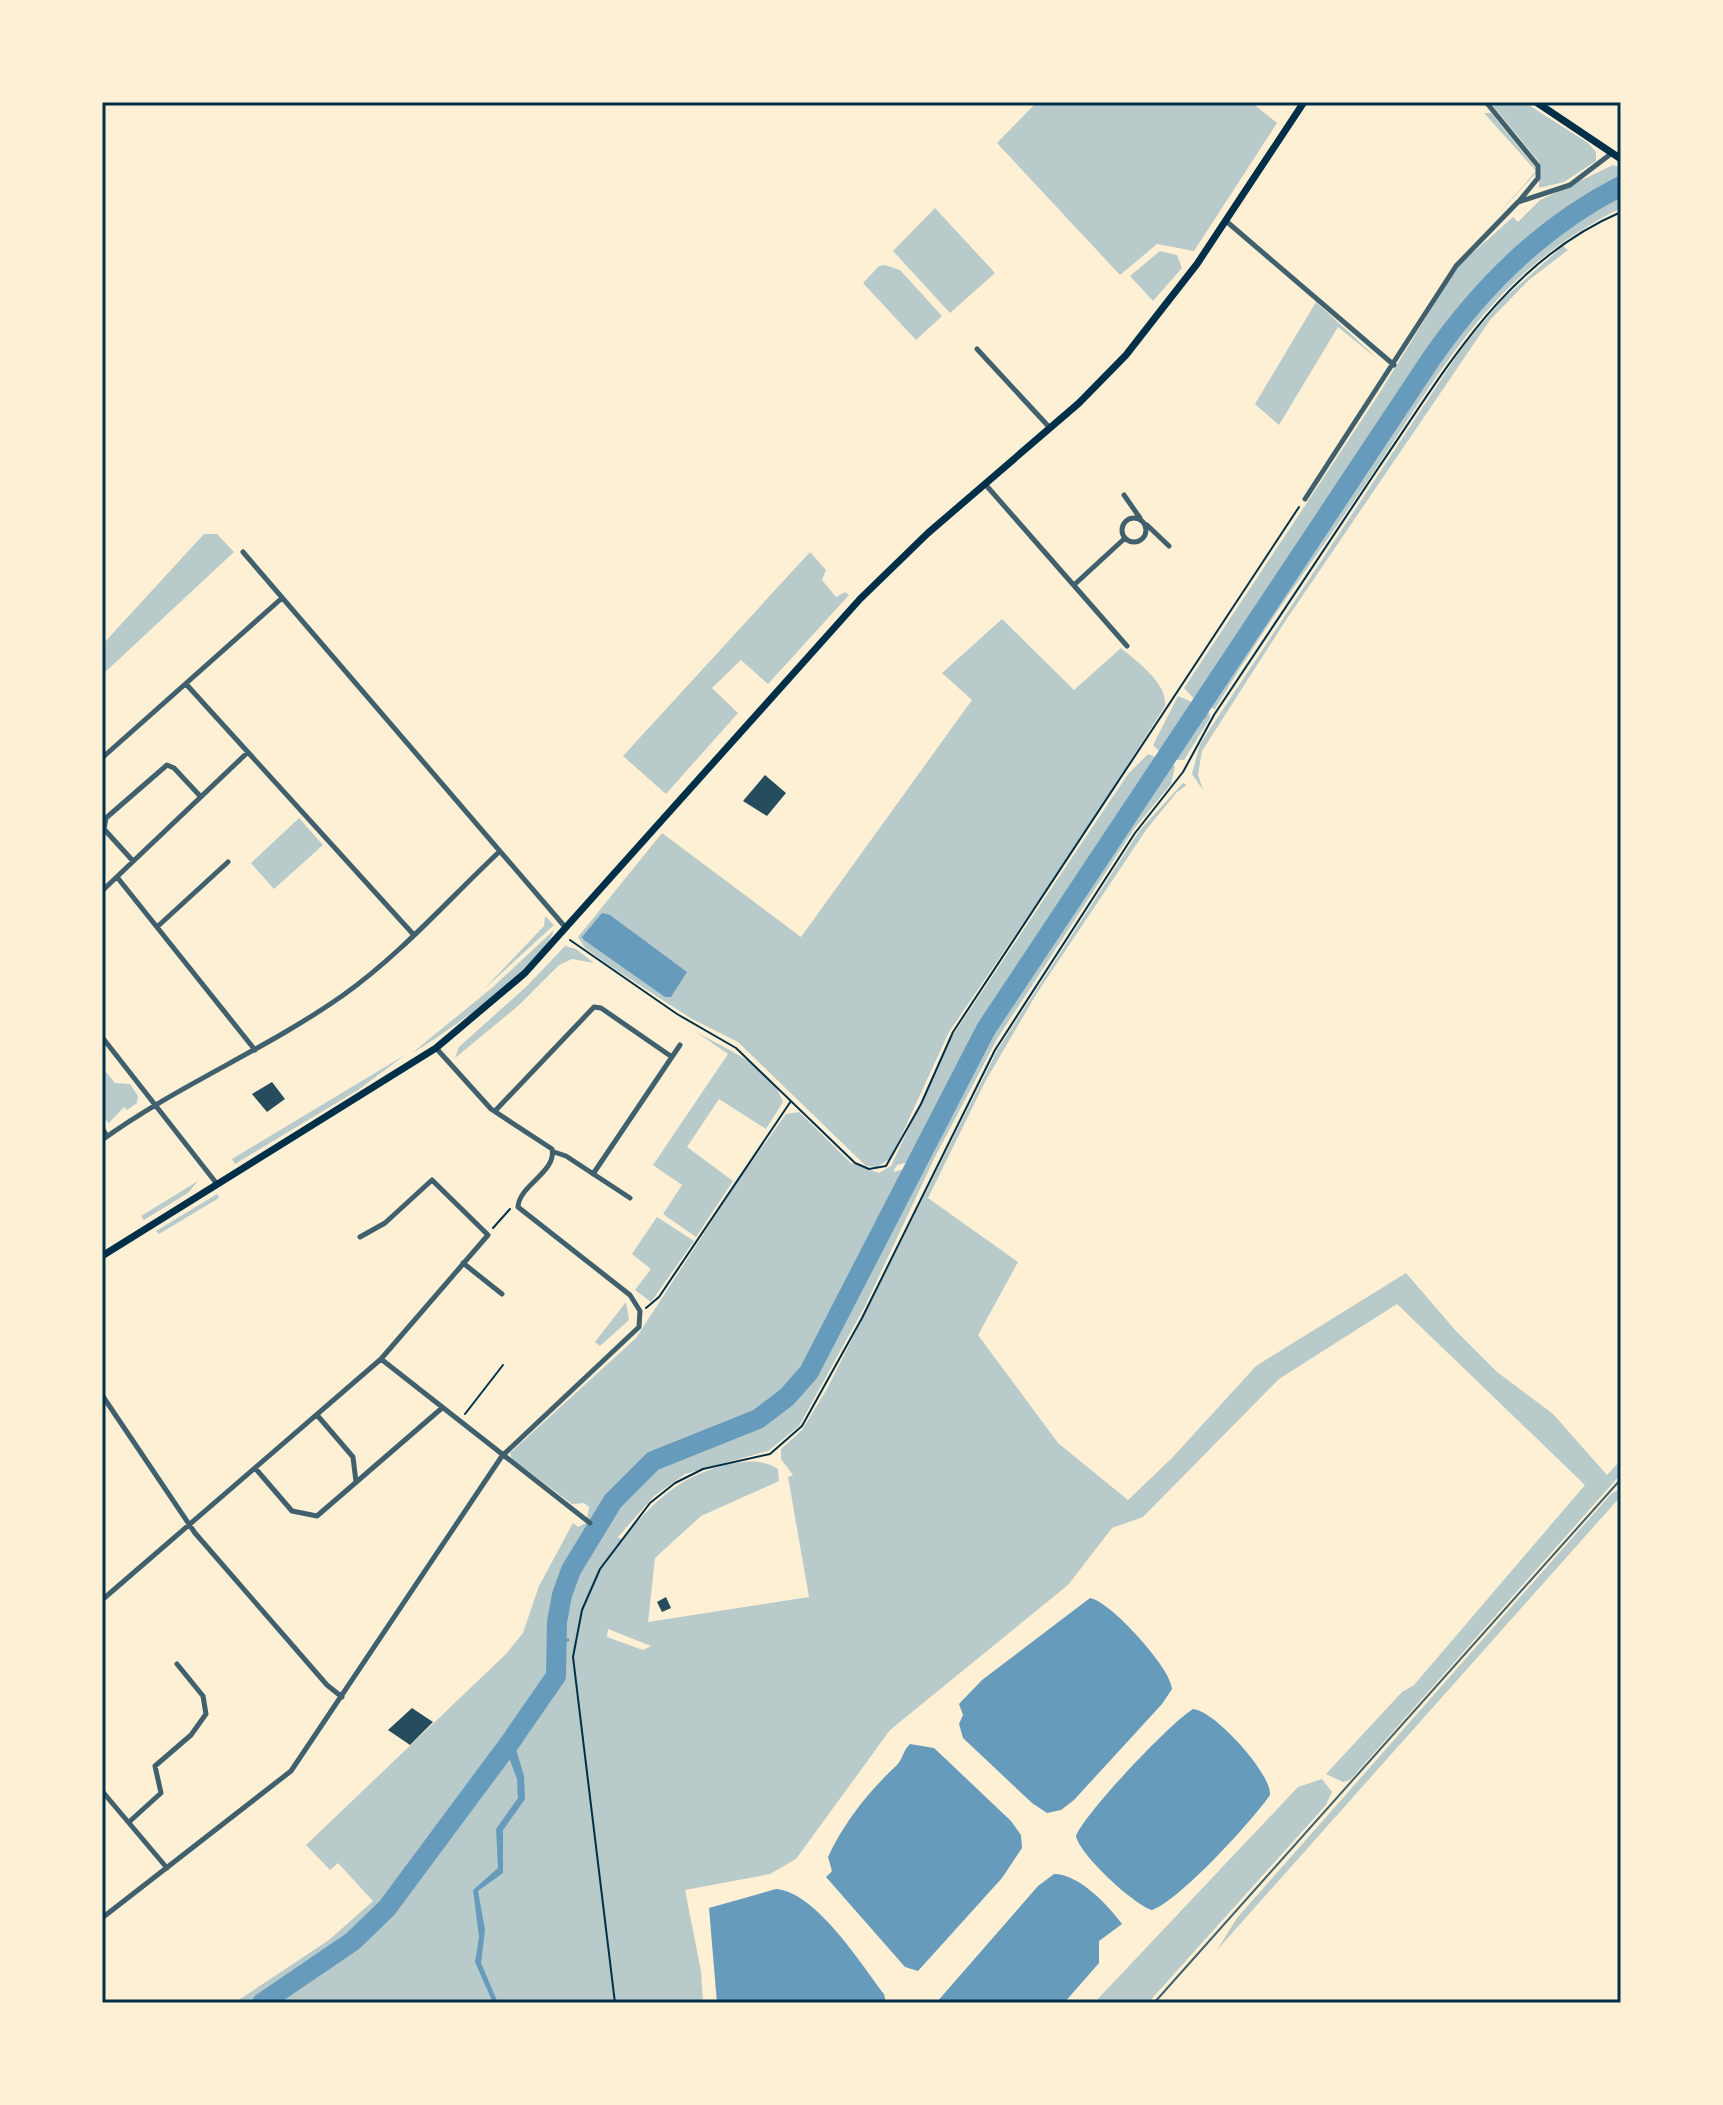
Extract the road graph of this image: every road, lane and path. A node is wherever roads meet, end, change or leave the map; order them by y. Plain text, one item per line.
1 (1304, 102) edge
2 (1486, 102) edge
3 (1536, 102) edge
4 (1612, 153) junction
5 (1621, 159) edge
6 (1518, 202) junction
7 (1621, 212) edge
8 (1226, 221) junction
9 (977, 349) dead end
10 (1394, 365) junction
11 (1050, 429) junction
12 (985, 484) junction
13 (1124, 495) dead end
14 (1305, 499) joint
15 (1144, 522) junction
16 (1124, 539) junction
17 (1169, 546) dead end
18 (243, 552) dead end
19 (1074, 585) junction
20 (282, 598) junction
21 (1127, 646) dead end
22 (186, 684) junction
23 (248, 752) junction
24 (102, 758) edge
25 (201, 797) junction
26 (499, 852) junction
27 (133, 861) junction
28 (228, 862) dead end
29 (117, 877) junction
30 (102, 891) edge
31 (157, 927) junction
32 (564, 932) junction
33 (413, 934) junction
34 (102, 1037) edge
35 (680, 1045) dead end
36 (436, 1048) junction
37 (255, 1050) junction
38 (672, 1057) junction
39 (792, 1100) junction
40 (154, 1103) junction
41 (495, 1111) junction
42 (102, 1128) edge
43 (104, 1138) edge
44 (553, 1152) junction
45 (593, 1174) junction
46 (217, 1184) junction
47 (630, 1198) dead end
48 (518, 1204) junction
49 (488, 1235) junction
50 (360, 1237) dead end
51 (102, 1256) edge
52 (463, 1263) junction
53 (502, 1294) dead end
54 (640, 1311) junction
55 (381, 1359) junction
56 (503, 1365) dead end
57 (103, 1398) edge
58 (442, 1408) junction
59 (317, 1415) junction
60 (460, 1421) junction
61 (502, 1456) junction
62 (255, 1468) junction
63 (1621, 1479) edge
64 (356, 1482) junction
65 (590, 1523) dead end
66 (189, 1525) junction
67 (102, 1600) edge
68 (177, 1664) dead end
69 (342, 1697) junction
70 (102, 1791) edge
71 (129, 1822) junction
72 (167, 1868) junction
73 (102, 1918) edge
74 (615, 2003) edge
75 (1154, 2003) edge

1 - 8 main road
2 - 6 street
3 - 4 main road
4 - 5 main road
4 - 6 street
6 - 10 street
7 - 74 path
8 - 10 street
8 - 11 main road
9 - 11 street
10 - 14 street
11 - 12 main road
12 - 19 street
12 - 32 main road
13 - 15 street
14 - 39 path
15 - 16 street
15 - 16 street
15 - 17 street
16 - 19 street
18 - 20 street
19 - 21 street
20 - 22 street
20 - 26 street
22 - 23 street
22 - 24 street
23 - 25 street
23 - 33 street
25 - 27 street
25 - 27 street
26 - 32 street
26 - 33 street
27 - 29 street
28 - 31 street
29 - 30 street
29 - 31 street
31 - 37 street
32 - 36 main road
32 - 39 path
33 - 37 street
34 - 40 street
35 - 38 street
36 - 41 street
36 - 46 main road
37 - 40 street
38 - 41 street
38 - 45 street
39 - 54 path
40 - 43 street
40 - 46 street
41 - 44 street
42 - 43 street
44 - 45 street
44 - 48 street
45 - 47 street
46 - 51 main road
48 - 49 path
48 - 54 street
49 - 50 street
49 - 52 street
52 - 53 street
52 - 55 street
54 - 61 street
55 - 58 street
55 - 59 street
56 - 60 path
57 - 66 street
58 - 60 street
58 - 64 street
59 - 62 street
59 - 64 street
60 - 61 street
61 - 65 street
61 - 69 street
62 - 64 street
62 - 66 street
63 - 75 lane
66 - 67 street
66 - 69 street
68 - 71 street
69 - 72 street
70 - 71 street
71 - 72 street
72 - 73 street

